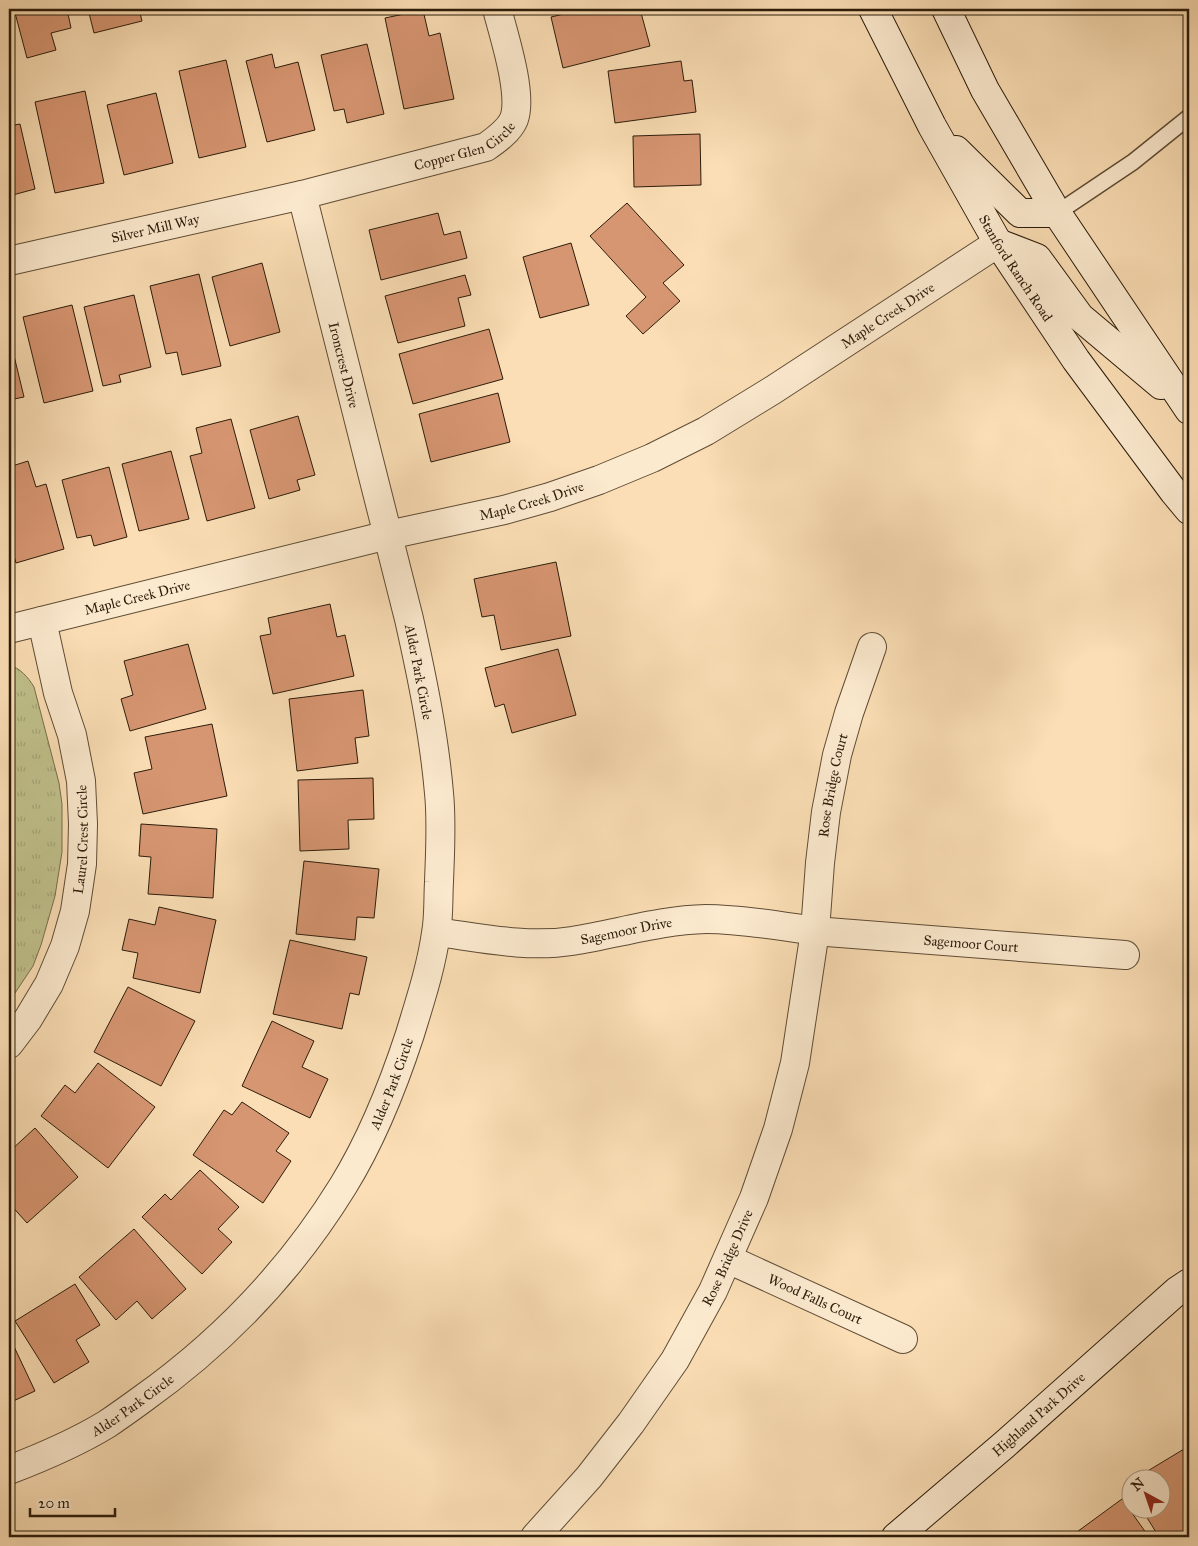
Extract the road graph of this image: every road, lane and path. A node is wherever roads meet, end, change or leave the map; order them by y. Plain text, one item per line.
1 (497, 9) edge
2 (873, 9) edge
3 (946, 9) edge
4 (1189, 117) edge
5 (932, 126) junction
6 (302, 194) junction
7 (1057, 213) junction
8 (998, 243) junction
9 (9, 261) edge
10 (1186, 407) edge
11 (1189, 510) edge
12 (388, 535) junction
13 (42, 621) junction
14 (9, 629) edge
15 (872, 647) dead end
16 (815, 931) junction
17 (437, 932) junction
18 (1125, 955) dead end
19 (9, 1044) edge
20 (728, 1258) junction
21 (1185, 1283) edge
22 (903, 1339) dead end
23 (9, 1470) edge
24 (535, 1537) edge
25 (896, 1537) edge

1 - 6 street, Copper Glen Circle
2 - 5 street, Stanford Ranch Road
3 - 7 street
4 - 7 lane
5 - 7 street
5 - 8 street, Stanford Ranch Road
6 - 9 street, Silver Mill Way
6 - 12 street, Ironcrest Drive
7 - 10 street
8 - 10 street
8 - 11 street, Stanford Ranch Road
8 - 12 street, Maple Creek Drive
12 - 13 street, Maple Creek Drive
12 - 17 street, Alder Park Circle
13 - 14 street, Maple Creek Drive
13 - 19 street, Laurel Crest Circle
15 - 16 street, Rose Bridge Court
16 - 17 street, Sagemoor Drive
16 - 18 street, Sagemoor Court
16 - 20 street, Rose Bridge Drive
17 - 23 street, Alder Park Circle
20 - 22 street, Wood Falls Court
20 - 24 street, Rose Bridge Drive
21 - 25 street, Highland Park Drive

